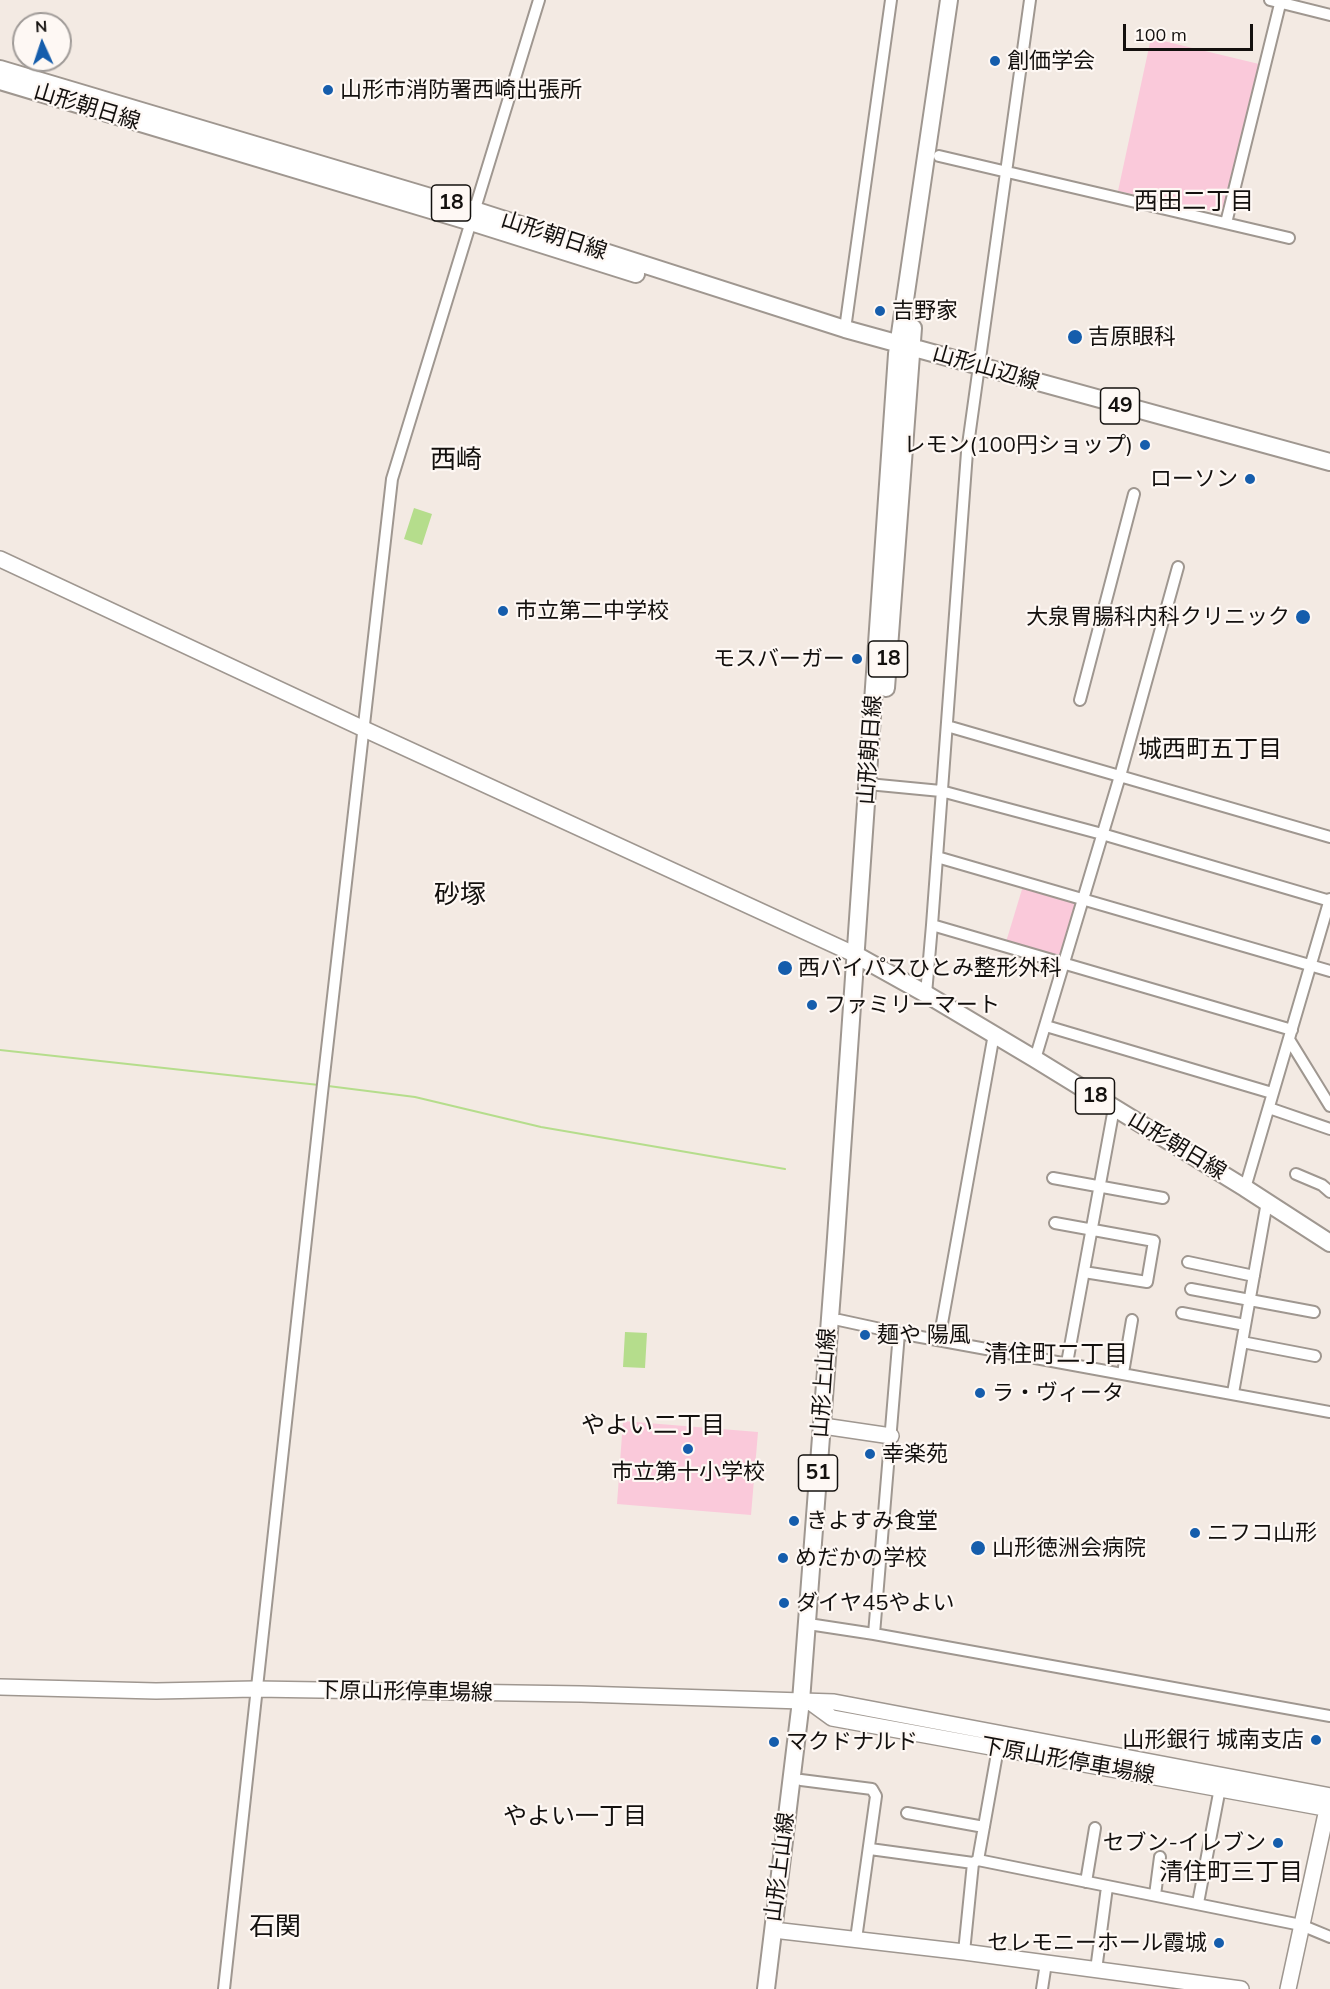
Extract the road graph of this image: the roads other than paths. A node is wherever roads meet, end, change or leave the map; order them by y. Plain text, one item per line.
1 (539, 0) edge
2 (891, 0) edge
3 (950, 0) edge
4 (958, 0) edge
5 (1030, 0) edge
6 (1277, 1) edge
7 (1330, 15) edge
8 (0, 69) edge
9 (0, 81) edge
10 (939, 156) junction
11 (1006, 171) junction
12 (472, 216) junction
13 (1226, 223) junction
14 (1289, 238) dead end
15 (845, 329) junction
16 (904, 350) junction
17 (978, 371) junction
18 (1330, 462) edge
19 (1330, 470) edge
20 (1134, 494) dead end
21 (0, 559) edge
22 (1178, 567) dead end
23 (1080, 700) dead end
24 (947, 726) junction
25 (364, 729) junction
26 (1120, 776) junction
27 (873, 784) junction
28 (941, 791) junction
29 (1102, 834) junction
30 (1330, 837) edge
31 (937, 858) junction
32 (1083, 900) junction
33 (1330, 900) edge
34 (932, 925) junction
35 (861, 959) junction
36 (1065, 963) junction
37 (1311, 966) junction
38 (1330, 971) edge
39 (926, 994) junction
40 (1046, 1026) junction
41 (994, 1034) junction
42 (1291, 1036) junction
43 (1035, 1059) junction
44 (1272, 1093) junction
45 (1330, 1106) edge
46 (1114, 1108) junction
47 (1269, 1108) junction
48 (1330, 1129) edge
49 (1296, 1174) dead end
50 (1053, 1178) dead end
51 (1099, 1186) junction
52 (1245, 1188) junction
53 (1330, 1192) edge
54 (1163, 1198) dead end
55 (1267, 1202) junction
56 (1055, 1223) dead end
57 (1092, 1229) junction
58 (1329, 1237) edge
59 (1188, 1262) dead end
60 (1084, 1272) junction
61 (1254, 1276) junction
62 (1191, 1289) dead end
63 (1249, 1299) junction
64 (1314, 1312) dead end
65 (1182, 1313) dead end
66 (839, 1320) junction
67 (1132, 1320) dead end
68 (1245, 1325) junction
69 (899, 1333) junction
70 (939, 1340) junction
71 (1242, 1342) junction
72 (1315, 1356) dead end
73 (1067, 1363) junction
74 (1123, 1373) junction
75 (1233, 1393) junction
76 (1330, 1412) edge
77 (830, 1427) junction
78 (891, 1436) junction
79 (816, 1625) junction
80 (874, 1634) junction
81 (0, 1687) edge
82 (255, 1689) junction
83 (805, 1702) junction
84 (1330, 1716) edge
85 (998, 1748) junction
86 (801, 1780) junction
87 (1220, 1788) junction
88 (1329, 1803) edge
89 (907, 1813) dead end
90 (984, 1827) junction
91 (1095, 1828) dead end
92 (870, 1850) junction
93 (1161, 1857) dead end
94 (976, 1861) junction
95 (1086, 1882) junction
96 (1107, 1887) junction
97 (1155, 1895) junction
98 (1198, 1903) junction
99 (1301, 1925) junction
100 (782, 1931) junction
101 (1330, 1937) edge
102 (856, 1939) junction
103 (964, 1952) junction
104 (1046, 1963) junction
105 (1095, 1970) junction
106 (224, 1989) edge
107 (766, 1989) edge
108 (774, 1989) edge
109 (1042, 1989) edge
110 (1241, 1989) edge
111 (1288, 1989) edge

1 - 12 street
2 - 15 street
3 - 16 main road
4 - 10 main road, 山形山辺線
5 - 11 street
6 - 7 street
6 - 13 street
8 - 12 main road, 山形朝日線 / 18
9 - 12 main road, 山形朝日線 / 18
10 - 11 street
10 - 16 main road, 山形山辺線
11 - 13 street
11 - 17 street
12 - 15 main road, 山形朝日線 / 18
12 - 16 main road, 山形朝日線 / 18
12 - 25 street
13 - 14 street
15 - 16 main road, 山形朝日線 / 18
16 - 17 main road, 山形山辺線 / 49
16 - 27 main road, 山形朝日線 / 18
17 - 18 main road, 山形山辺線 / 49
17 - 19 main road, 山形山辺線 / 49
17 - 24 street
20 - 23 street
21 - 25 main road
22 - 26 street
24 - 26 street
24 - 28 street
25 - 35 main road
25 - 82 street
26 - 29 street
26 - 30 street
27 - 28 street
27 - 35 main road, 山形朝日線 / 18
28 - 29 street
28 - 31 street
29 - 32 street
29 - 33 street
31 - 32 street
31 - 34 street
32 - 36 street
32 - 37 street
33 - 37 street
34 - 36 street
34 - 39 street
35 - 39 main road, 山形朝日線 / 18
35 - 66 main road, 山形上山線 / 51
35 - 83 main road, 山形上山線 / 51
36 - 40 street
36 - 42 street
37 - 38 street
37 - 42 street
39 - 41 main road, 山形朝日線 / 18
40 - 43 street
40 - 44 street
41 - 43 main road, 山形朝日線 / 18
41 - 70 street
42 - 44 street
42 - 45 street
43 - 46 main road, 山形朝日線 / 18
44 - 47 street
46 - 51 street
46 - 52 main road, 山形朝日線 / 18
47 - 48 street
47 - 52 street
49 - 53 street
50 - 51 street
51 - 54 street
51 - 57 street
52 - 55 main road, 山形朝日線 / 18
55 - 58 main road, 山形朝日線 / 18
55 - 61 street
56 - 57 street
57 - 60 street
57 - 60 street
59 - 61 street
60 - 73 street
61 - 63 street
62 - 63 street
63 - 64 street
63 - 68 street
65 - 68 street
66 - 69 street
66 - 77 main road, 山形上山線 / 51
67 - 74 street
68 - 71 street
69 - 70 street
69 - 78 street
70 - 73 street
71 - 72 street
71 - 75 street
73 - 74 street
74 - 75 street
75 - 76 street
77 - 78 main road
77 - 79 main road, 山形上山線 / 51
78 - 80 street
79 - 80 street
79 - 83 main road, 山形上山線 / 51
80 - 84 street
81 - 82 main road, 下原山形停車場線
82 - 83 main road, 下原山形停車場線
82 - 106 street
83 - 85 main road, 下原山形停車場線
83 - 86 main road, 山形上山線 / 51
83 - 88 main road, 下原山形停車場線
83 - 107 main road, 山形上山線 / 51
85 - 87 main road, 下原山形停車場線
85 - 90 street
86 - 92 street
86 - 100 main road, 山形上山線 / 51
87 - 88 main road, 下原山形停車場線
87 - 98 street
88 - 99 main road
89 - 90 street
90 - 94 street
91 - 95 street
92 - 94 street
92 - 102 street
93 - 97 street
94 - 95 street
94 - 103 street
95 - 96 street
96 - 97 street
96 - 105 street
97 - 98 street
98 - 99 street
99 - 101 street
99 - 111 main road
100 - 102 main road
100 - 108 main road, 山形上山線 / 51
102 - 103 main road
103 - 104 main road
104 - 105 main road
104 - 109 street
105 - 110 main road

